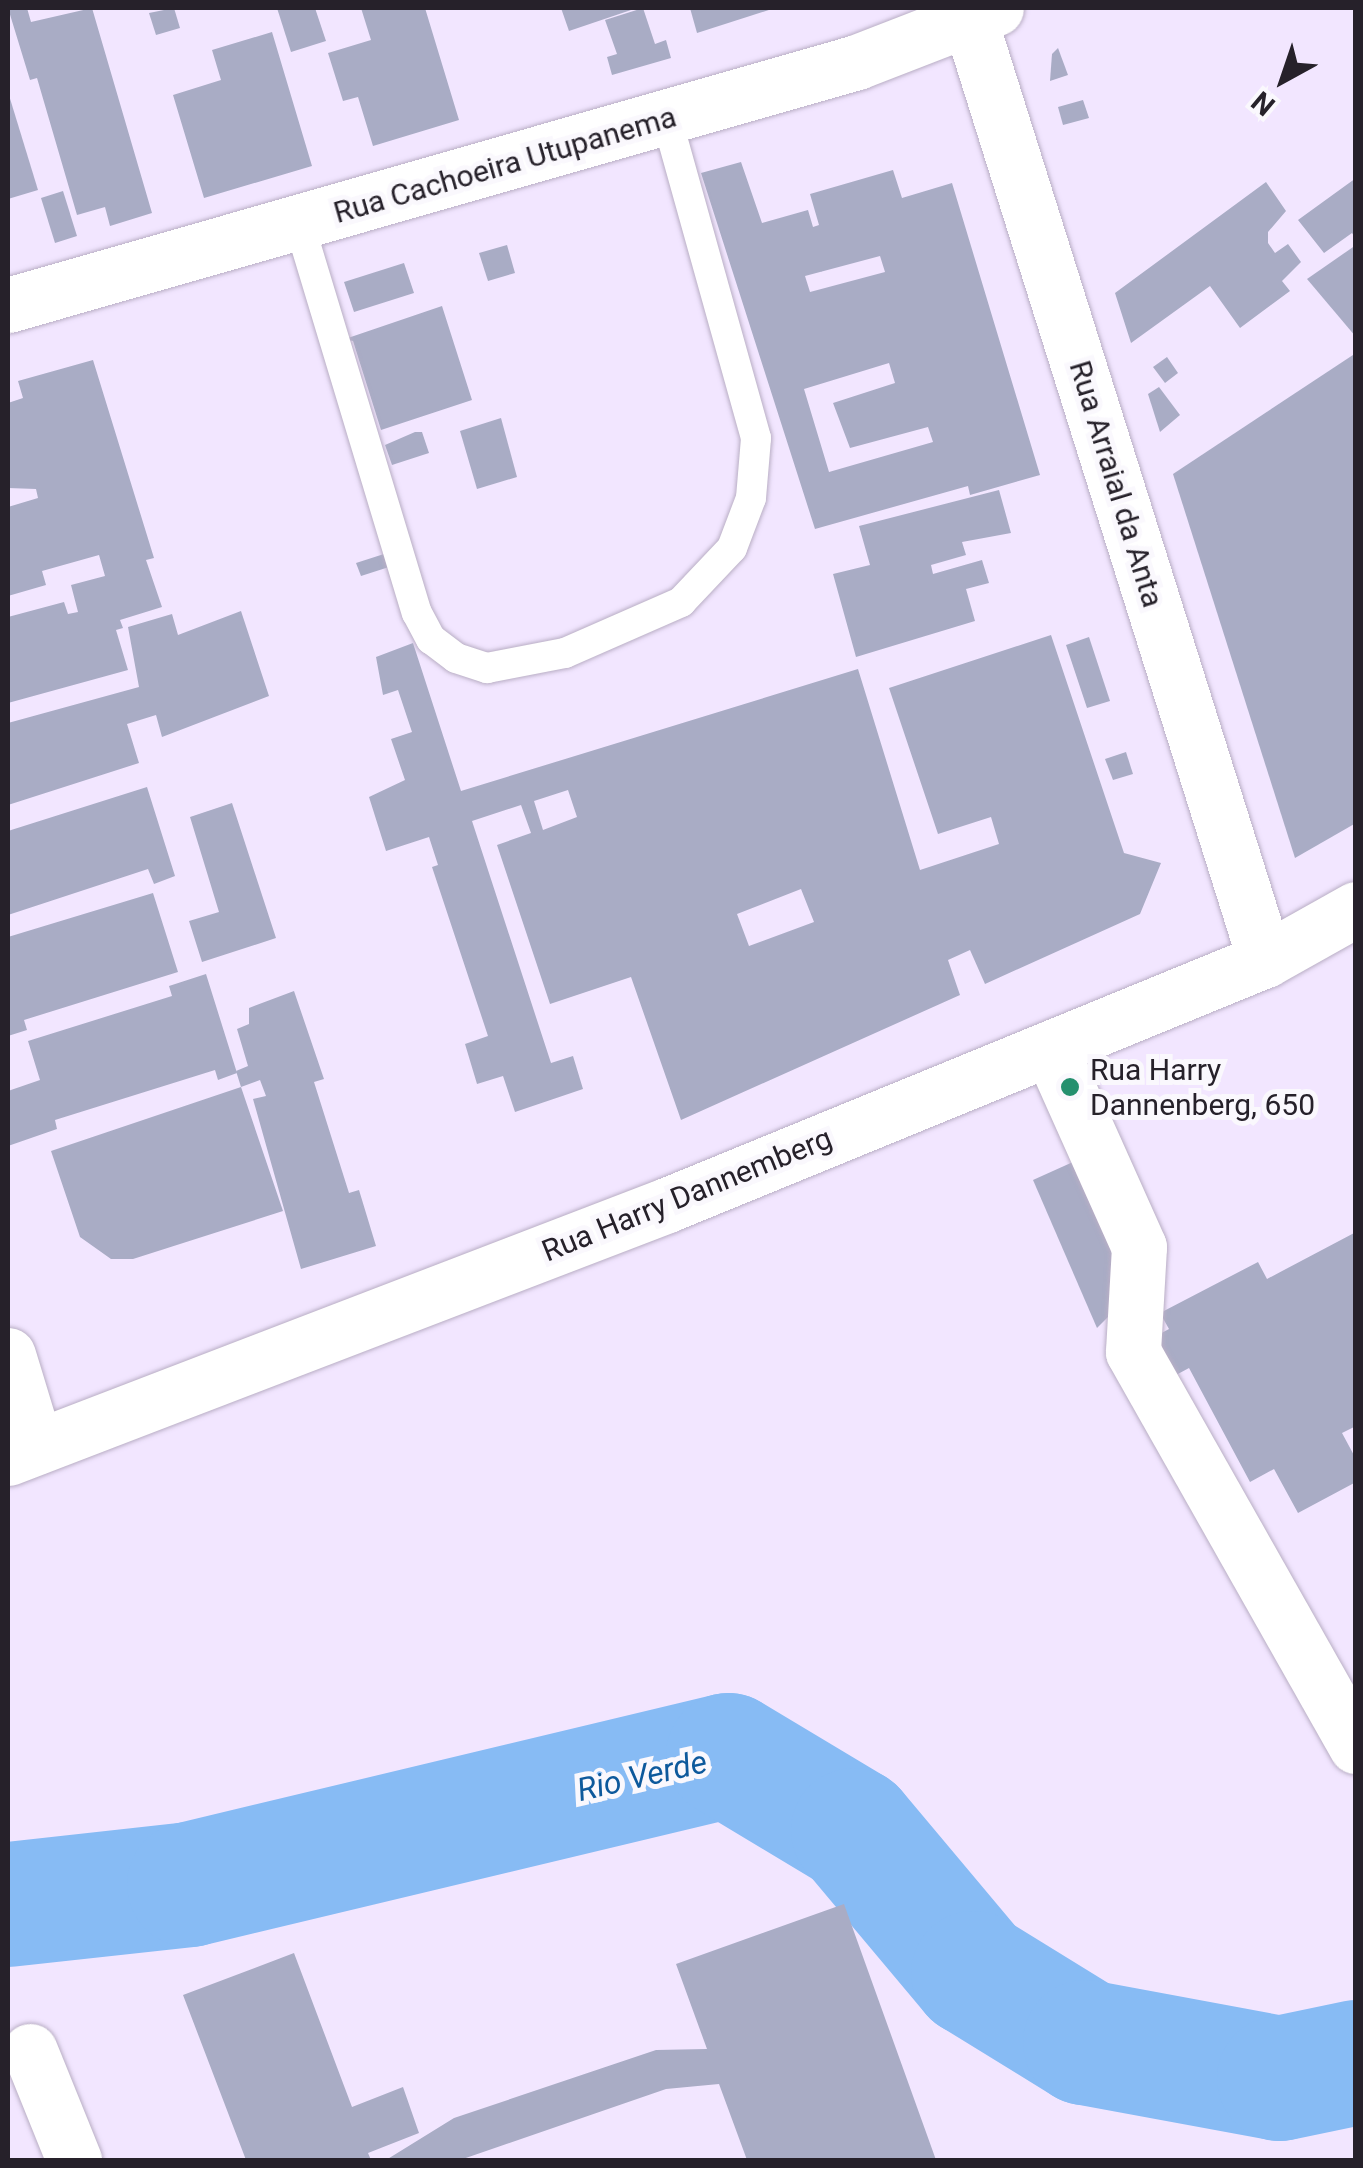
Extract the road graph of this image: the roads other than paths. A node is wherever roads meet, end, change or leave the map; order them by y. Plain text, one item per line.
1 (978, 12) edge
2 (667, 119) junction
3 (300, 224) junction
4 (8, 305) edge
5 (1356, 910) edge
6 (1266, 960) junction
7 (1050, 1048) junction
8 (8, 1355) edge
9 (22, 1452) edge
10 (1356, 1746) edge
11 (30, 2051) dead end
12 (74, 2160) edge

1 - 2 street, Rua Cachoeira Utupanema
1 - 6 street, Rua Arraial da Anta
2 - 3 street, Rua Cachoeira Utupanema
2 - 3 lane
3 - 4 street, Rua Cachoeira Utupanema
5 - 6 street, Rua Harry Dannemberg
6 - 7 street, Rua Harry Dannemberg
7 - 9 street, Rua Harry Dannemberg
7 - 10 street
8 - 9 street
11 - 12 street

